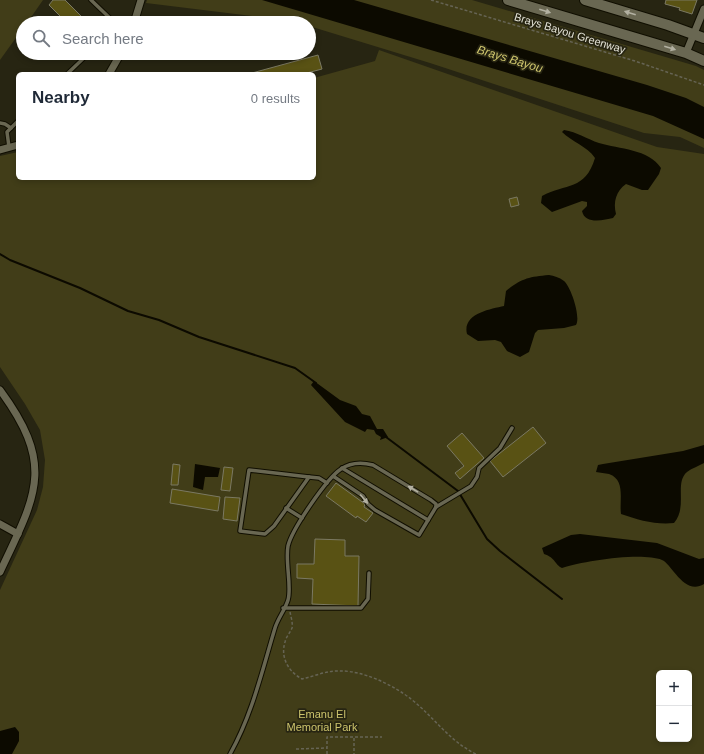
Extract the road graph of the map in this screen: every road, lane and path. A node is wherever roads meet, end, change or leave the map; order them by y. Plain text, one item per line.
1 (91, 0) edge
2 (141, 0) edge
3 (431, 0) edge
4 (508, 0) edge
5 (585, 0) edge
6 (704, 8) edge
7 (108, 16) edge
8 (136, 16) edge
9 (694, 34) junction
10 (704, 38) edge
11 (686, 53) junction
12 (82, 60) edge
13 (117, 60) edge
14 (704, 61) edge
15 (69, 72) edge
16 (110, 72) edge
17 (704, 85) edge
18 (0, 123) edge
19 (16, 123) edge
20 (11, 128) junction
21 (16, 145) edge
22 (9, 147) junction
23 (0, 150) edge
24 (0, 390) edge
25 (512, 428) dead end
26 (342, 468) junction
27 (332, 476) junction
28 (309, 477) junction
29 (327, 483) junction
30 (436, 507) junction
31 (286, 508) junction
32 (302, 518) junction
33 (428, 520) junction
34 (0, 524) edge
35 (18, 534) junction
36 (0, 572) edge
37 (369, 573) dead end
38 (283, 608) junction
39 (290, 608) junction
40 (354, 737) junction
41 (382, 737) dead end
42 (327, 748) junction
43 (296, 749) dead end
44 (230, 754) edge
45 (328, 754) edge
46 (354, 754) edge
47 (476, 754) edge

1 - 7 lane
2 - 8 street
3 - 17 path, Brays Bayou Greenway
4 -> 11 main road
9 -> 5 main road
6 - 9 street
9 - 10 main road
9 - 11 street
11 - 14 main road
12 - 15 lane
13 - 16 street
18 - 20 lane
19 - 20 lane
20 - 22 lane
21 - 22 street
22 - 23 street
24 - 35 street
25 - 30 lane
26 - 27 lane
30 -> 26 lane
26 - 33 lane
27 - 29 lane
27 -> 33 lane
28 - 29 lane
28 - 31 lane
28 - 31 lane
29 - 32 lane
30 - 33 lane
31 - 32 lane
32 - 38 lane
34 - 35 street
35 - 36 street
37 - 39 lane
38 - 39 lane
38 - 44 lane
39 - 47 path
40 - 41 path
40 - 42 path
40 - 46 path
42 - 43 path
42 - 45 path

